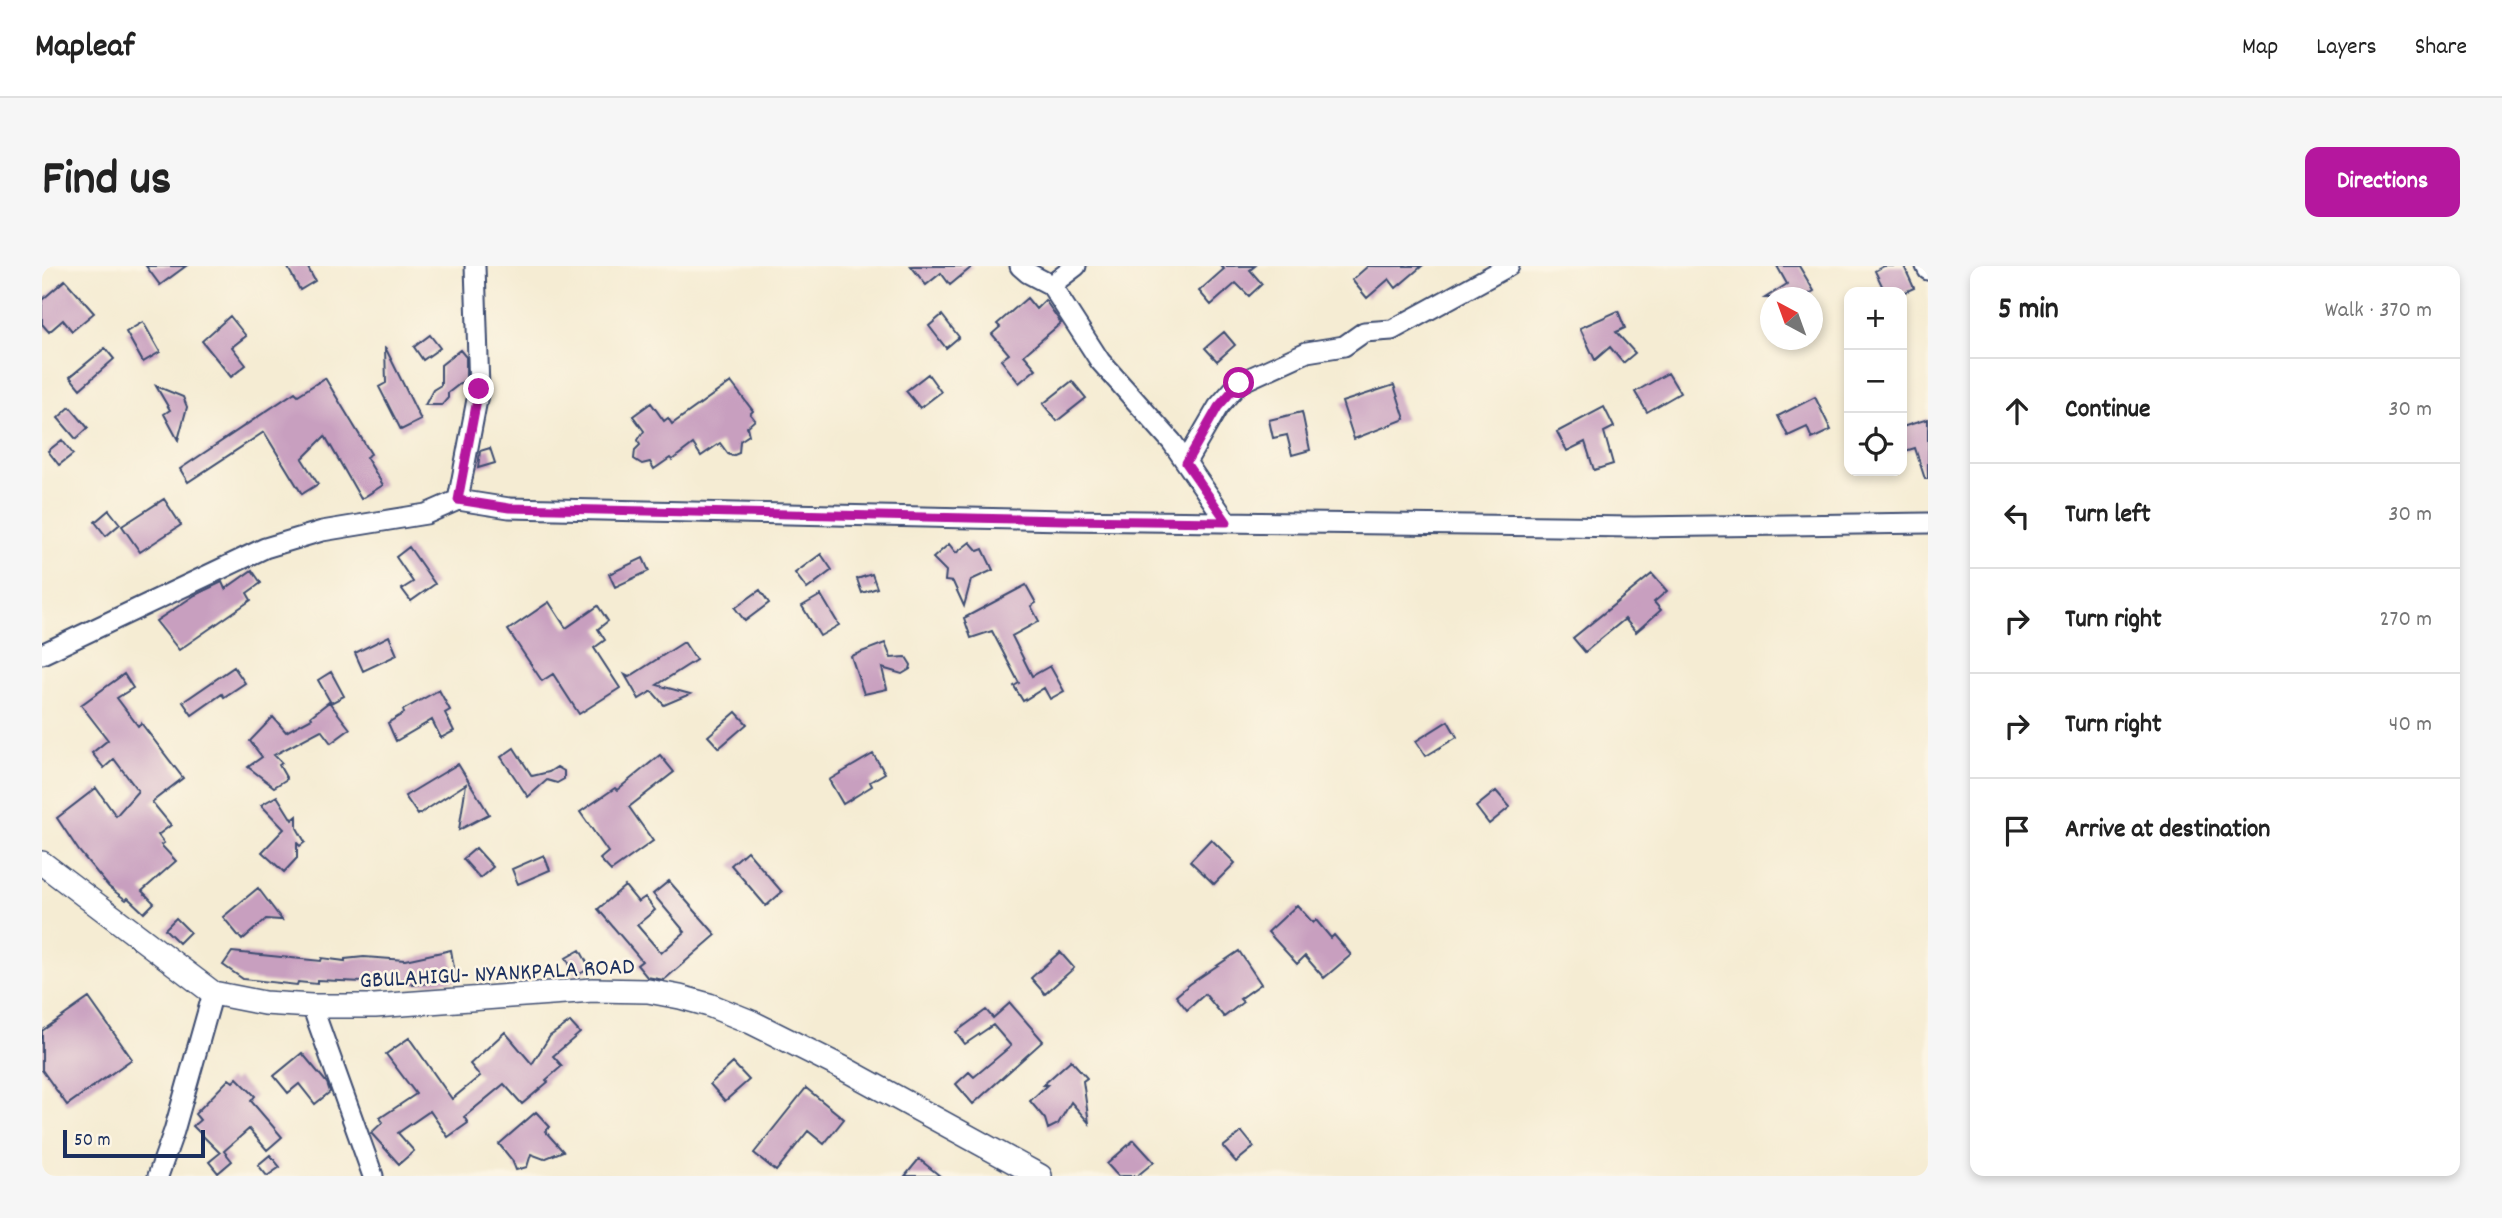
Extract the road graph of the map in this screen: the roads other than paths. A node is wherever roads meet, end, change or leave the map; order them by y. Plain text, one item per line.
1 (475, 266) edge
2 (1020, 266) edge
3 (1076, 266) edge
4 (1509, 266) edge
5 (1051, 285) junction
6 (1186, 463) junction
7 (458, 500) junction
8 (1227, 522) junction
9 (1928, 523) edge
10 (42, 654) edge
11 (42, 863) edge
12 (213, 993) junction
13 (312, 1006) junction
14 (158, 1176) edge
15 (373, 1176) edge
16 (1040, 1176) edge

1 - 7 street
2 - 5 street
3 - 5 street
4 - 6 street
5 - 6 street
6 - 8 street
7 - 8 street
7 - 10 street
8 - 9 street
11 - 12 street, GBULAHIGU- NYANKPALA ROAD
12 - 13 street, GBULAHIGU- NYANKPALA ROAD
12 - 14 street
13 - 15 street
13 - 16 street, GBULAHIGU- NYANKPALA ROAD

